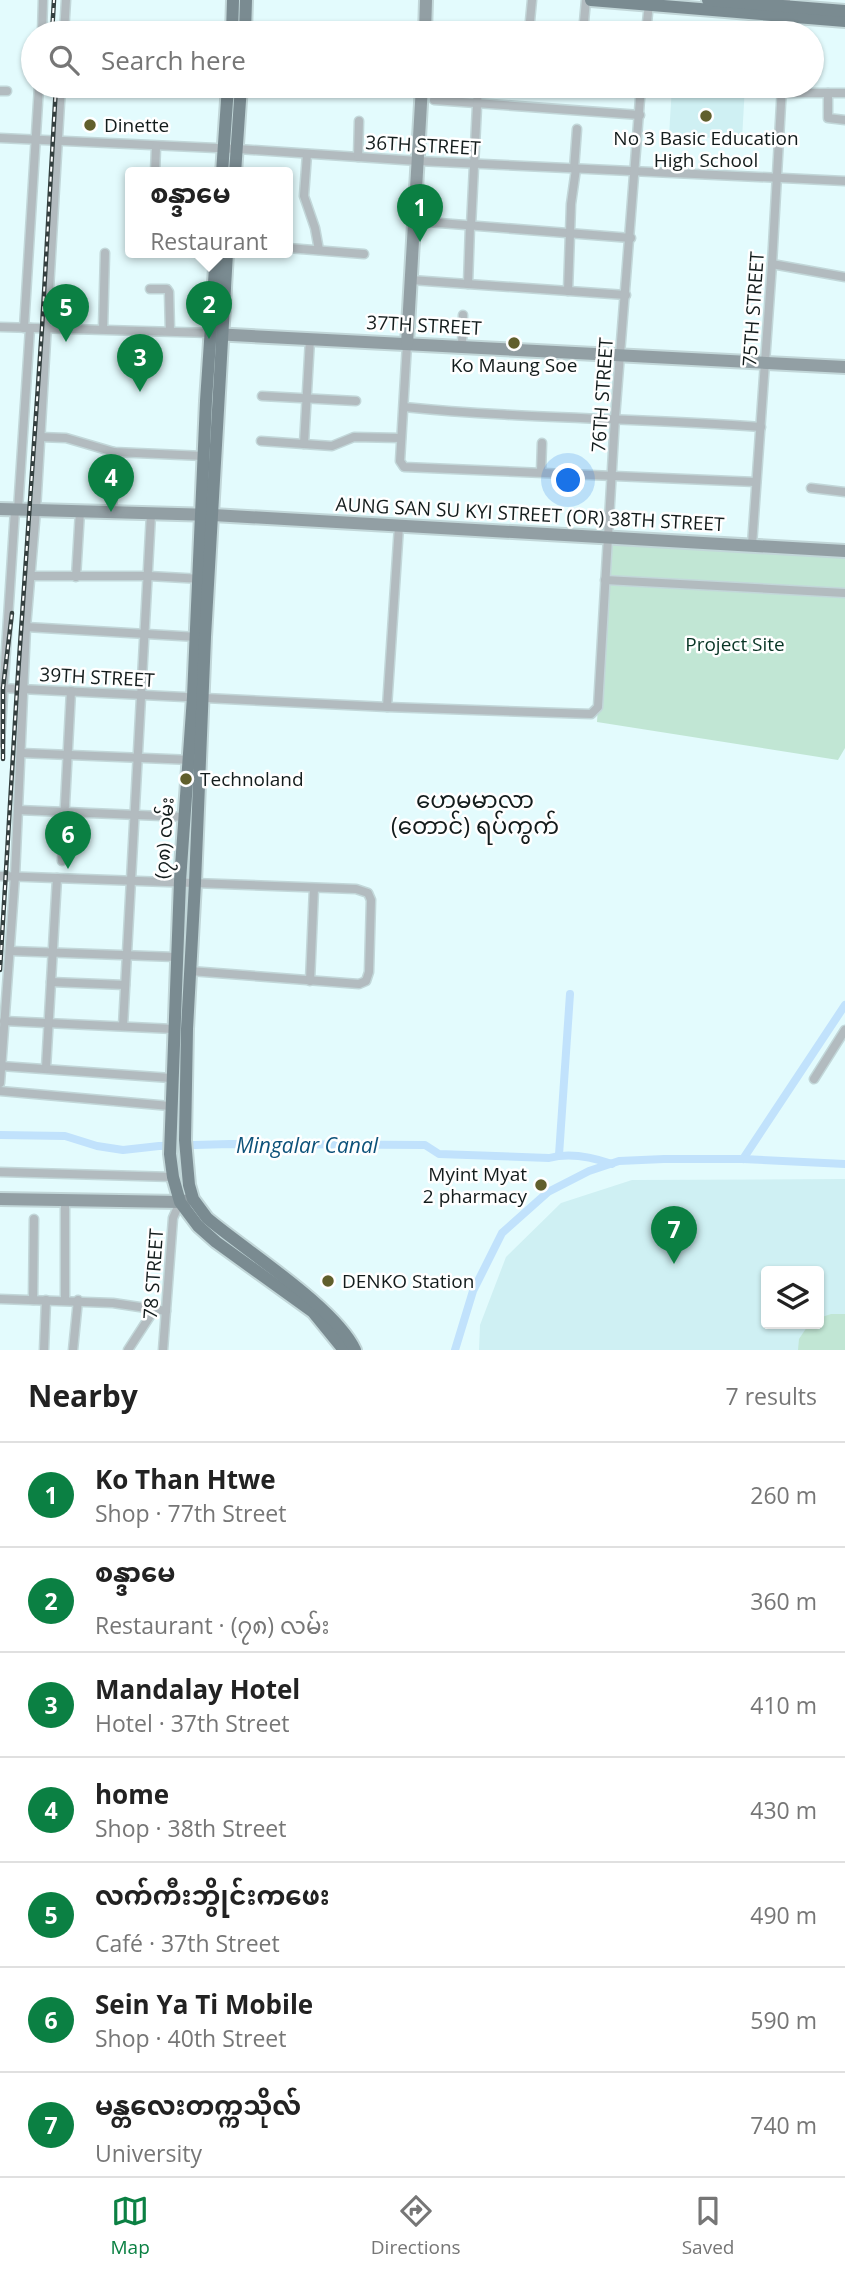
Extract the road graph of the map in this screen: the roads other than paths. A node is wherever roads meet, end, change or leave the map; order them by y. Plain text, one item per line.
1 (43, 0) edge
2 (66, 0) edge
3 (233, 0) edge
4 (246, 0) edge
5 (426, 0) edge
6 (532, 0) edge
7 (586, 0) edge
8 (591, 0) edge
9 (708, 0) edge
10 (649, 3) edge
11 (786, 7) edge
12 (845, 11) edge
13 (42, 21) edge
14 (65, 21) edge
15 (232, 21) edge
16 (245, 21) edge
17 (425, 21) edge
18 (530, 21) dead end
19 (584, 21) edge
20 (647, 21) edge
21 (845, 21) edge
22 (824, 93) edge
23 (828, 93) junction
24 (845, 93) edge
25 (39, 98) edge
26 (60, 98) edge
27 (227, 98) edge
28 (240, 98) edge
29 (421, 98) edge
30 (477, 98) edge
31 (641, 98) edge
32 (782, 98) edge
33 (434, 100) dead end
34 (476, 103) junction
35 (640, 115) junction
36 (845, 120) edge
37 (359, 121) dead end
38 (577, 129) dead end
39 (0, 138) edge
40 (37, 141) junction
41 (57, 141) junction
42 (156, 147) junction
43 (238, 149) junction
44 (224, 150) junction
45 (307, 154) junction
46 (358, 157) junction
47 (418, 161) junction
48 (473, 164) junction
49 (155, 167) edge
50 (223, 167) edge
51 (236, 167) edge
52 (575, 169) junction
53 (636, 172) junction
54 (777, 177) junction
55 (845, 181) edge
56 (414, 221) junction
57 (471, 226) junction
58 (571, 233) junction
59 (631, 238) junction
60 (293, 248) edge
61 (319, 250) junction
62 (105, 253) dead end
63 (364, 254) dead end
64 (216, 258) edge
65 (226, 258) edge
66 (772, 264) junction
67 (845, 277) edge
68 (411, 280) junction
69 (468, 284) junction
70 (150, 289) dead end
71 (568, 291) junction
72 (626, 295) junction
73 (463, 316) dead end
74 (0, 327) edge
75 (27, 328) junction
76 (46, 328) junction
77 (103, 330) junction
78 (170, 331) junction
79 (217, 334) junction
80 (310, 339) junction
81 (407, 344) junction
82 (462, 346) junction
83 (620, 354) junction
84 (765, 362) junction
85 (845, 367) edge
86 (262, 396) dead end
87 (307, 398) junction
88 (356, 401) dead end
89 (404, 407) junction
90 (615, 418) junction
91 (761, 427) junction
92 (40, 437) junction
93 (401, 438) junction
94 (261, 441) dead end
95 (542, 443) dead end
96 (304, 444) junction
97 (114, 452) junction
98 (204, 456) junction
99 (541, 472) junction
100 (612, 475) junction
101 (756, 482) junction
102 (811, 488) dead end
103 (845, 492) edge
104 (0, 509) edge
105 (16, 510) junction
106 (36, 510) junction
107 (80, 511) junction
108 (112, 512) junction
109 (151, 513) junction
110 (207, 515) junction
111 (399, 526) junction
112 (609, 537) junction
113 (753, 539) junction
114 (845, 551) edge
115 (31, 576) junction
116 (149, 576) junction
117 (76, 577) junction
118 (203, 579) junction
119 (605, 580) junction
120 (845, 593) edge
121 (26, 627) junction
122 (144, 634) junction
123 (200, 637) junction
124 (2, 688) edge
125 (23, 689) junction
126 (71, 691) junction
127 (140, 694) junction
128 (198, 697) junction
129 (387, 707) junction
130 (598, 707) joint
131 (0, 743) edge
132 (21, 753) junction
133 (69, 753) junction
134 (138, 757) junction
135 (195, 760) junction
136 (18, 810) junction
137 (66, 812) junction
138 (135, 814) junction
139 (184, 817) junction
140 (198, 818) junction
141 (62, 861) dead end
142 (0, 876) edge
143 (15, 876) junction
144 (58, 878) junction
145 (131, 880) junction
146 (180, 881) junction
147 (195, 883) junction
148 (314, 888) junction
149 (10, 951) junction
150 (53, 951) junction
151 (128, 955) junction
152 (176, 957) junction
153 (190, 971) junction
154 (310, 981) junction
155 (51, 982) junction
156 (125, 985) junction
157 (5, 1021) junction
158 (48, 1022) junction
159 (123, 1026) junction
160 (174, 1029) junction
161 (845, 1030) edge
162 (1, 1066) edge
163 (46, 1068) junction
164 (172, 1078) junction
165 (814, 1079) dead end
166 (0, 1083) edge
167 (0, 1091) edge
168 (170, 1106) junction
169 (0, 1172) edge
170 (173, 1177) junction
171 (0, 1199) edge
172 (65, 1200) junction
173 (186, 1201) junction
174 (34, 1219) dead end
175 (0, 1299) edge
176 (33, 1300) junction
177 (46, 1300) junction
178 (65, 1300) junction
179 (78, 1300) junction
180 (154, 1310) junction
181 (166, 1311) junction
182 (44, 1350) edge
183 (74, 1350) edge
184 (128, 1350) edge
185 (163, 1350) edge
186 (344, 1350) edge
187 (355, 1350) edge

1 - 13 street
2 - 14 street
3 - 15 main road
4 - 16 main road
5 - 17 street
6 - 18 street
7 - 19 street
8 - 10 main road
9 - 11 main road
10 - 11 main road
10 - 20 street
11 - 12 main road
11 - 21 main road
22 - 23 street
23 - 24 street
23 - 36 street
25 - 40 street
26 - 41 street
27 - 44 main road
28 - 43 main road
29 - 47 street
30 - 34 street
31 - 35 street, 76TH STREET
32 - 54 street, 75TH STREET
33 - 34 street
34 - 35 street
34 - 48 street
35 - 53 street, 76TH STREET
37 - 46 street
38 - 52 street
39 - 40 street, 36TH STREET
40 - 41 street, 36TH STREET
40 - 75 street
41 - 42 street, 36TH STREET
41 - 76 street
42 - 44 street, 36TH STREET
42 - 49 street
43 - 44 street, 36TH STREET
43 - 45 street, 36TH STREET
43 - 51 main road
44 - 50 main road
45 - 46 street, 36TH STREET
45 - 61 street
46 - 47 street, 36TH STREET
47 - 48 street, 36TH STREET
47 - 56 street
48 - 52 street, 36TH STREET
48 - 57 street
52 - 53 street, 36TH STREET
52 - 58 street
53 - 54 street, 36TH STREET
53 - 59 street, 76TH STREET
54 - 55 street, 36TH STREET
54 - 66 street, 75TH STREET
56 - 57 street
56 - 68 street
57 - 58 street
57 - 69 street
58 - 59 street
58 - 71 street
59 - 72 street, 76TH STREET
60 - 61 street
61 - 63 street
62 - 77 street
64 - 79 main road, (၇၈) လမ်း
65 - 79 main road, (၇၈) လမ်း
66 - 67 street
66 - 84 street, 75TH STREET
68 - 69 street
68 - 81 street
69 - 71 street
70 - 78 street
71 - 72 street
72 - 83 street, 76TH STREET
73 - 82 street
74 - 75 street, 37TH STREET
75 - 76 street, 37TH STREET
75 - 105 street
76 - 77 street, 37TH STREET
76 - 92 street
77 - 78 street, 37TH STREET
78 - 79 street, 37TH STREET
79 - 80 street, 37TH STREET
79 - 98 main road, (၇၈) လမ်း
79 - 110 main road, (၇၈) လမ်း
80 - 81 street, 37TH STREET
80 - 87 street
81 - 82 street, 37TH STREET
81 - 89 street
82 - 83 street, 37TH STREET
83 - 84 street, 37TH STREET
83 - 90 street, 76TH STREET
84 - 85 street, 37TH STREET
84 - 91 street, 75TH STREET
86 - 87 street
87 - 88 street
87 - 96 street
89 - 90 street
89 - 93 street
90 - 91 street
90 - 100 street, 76TH STREET
91 - 101 street, 75TH STREET
92 - 97 street
92 - 106 street
93 - 96 street
93 - 99 street
94 - 96 street
95 - 99 street
97 - 98 street
97 - 108 street
98 - 110 main road, (၇၈) လမ်း
99 - 100 street
100 - 101 street
100 - 112 street, 76TH STREET
101 - 113 street, 75TH STREET
102 - 103 street
104 - 105 street, AUNG SAN SU KYI STREET (OR) 38TH STREET
105 - 106 street, AUNG SAN SU KYI STREET (OR) 38TH STREET
105 - 124 street
106 - 107 street, AUNG SAN SU KYI STREET (OR) 38TH STREET
106 - 115 street
107 - 108 street, AUNG SAN SU KYI STREET (OR) 38TH STREET
107 - 117 street
108 - 109 street, AUNG SAN SU KYI STREET (OR) 38TH STREET
109 - 110 street, AUNG SAN SU KYI STREET (OR) 38TH STREET
109 - 116 street
110 - 111 street, AUNG SAN SU KYI STREET (OR) 38TH STREET
110 - 118 main road, (၇၈) လမ်း
111 - 112 street, AUNG SAN SU KYI STREET (OR) 38TH STREET
111 - 129 street
112 - 113 street, AUNG SAN SU KYI STREET (OR) 38TH STREET
112 - 119 street, 76TH STREET
113 - 114 street, AUNG SAN SU KYI STREET (OR) 38TH STREET
115 - 117 street
115 - 121 street
116 - 117 street
116 - 118 street
116 - 122 street
118 - 123 main road, (၇၈) လမ်း
119 - 120 street
119 - 130 street, 76TH STREET
121 - 122 street
121 - 125 street
122 - 123 street
122 - 127 street
123 - 128 main road, (၇၈) လမ်း
124 - 125 street, 39TH STREET
124 - 131 street
125 - 126 street, 39TH STREET
125 - 132 street
126 - 127 street, 39TH STREET
126 - 133 street
127 - 128 street, 39TH STREET
127 - 134 street
128 - 129 street, 39TH STREET
128 - 135 main road, (၇၈) လမ်း
129 - 130 street, 39TH STREET
132 - 133 street
132 - 136 street
133 - 134 street
133 - 137 street
134 - 135 street
134 - 138 street
135 - 139 main road, (၇၈) လမ်း
135 - 140 main road, (၇၈) လမ်း
136 - 137 street
136 - 143 street
137 - 138 street
137 - 141 street
138 - 139 street
138 - 145 street
139 - 140 street
139 - 146 main road, (၇၈) လမ်း
140 - 147 main road, (၇၈) လမ်း
142 - 143 street
143 - 144 street
143 - 149 street
144 - 145 street
144 - 150 street
145 - 146 street
145 - 151 street
146 - 147 street
146 - 152 main road, (၇၈) လမ်း
147 - 148 street
147 - 153 main road, (၇၈) လမ်း
148 - 154 street
148 - 154 street
149 - 150 street
149 - 157 street
150 - 151 street
150 - 155 street
151 - 152 street
151 - 156 street
152 - 160 main road, (၇၈) လမ်း
153 - 154 street
153 - 173 main road, (၇၈) လမ်း
155 - 156 street
155 - 158 street
156 - 159 street
157 - 158 street
157 - 162 street
158 - 159 street
158 - 163 street
159 - 160 street
160 - 164 main road, (၇၈) လမ်း
161 - 165 street
162 - 163 street
162 - 166 street
163 - 164 street
164 - 168 main road, (၇၈) လမ်း
167 - 168 street
168 - 170 main road, (၇၈) လမ်း
169 - 170 street
170 - 173 main road, (၇၈) လမ်း
171 - 172 street
172 - 173 street
172 - 178 street
173 - 181 street, 78 STREET
173 - 186 main road, (၇၈) လမ်း
173 - 187 main road, (၇၈) လမ်း
174 - 176 street
175 - 176 street
176 - 177 street
177 - 178 street
177 - 182 street
178 - 179 street
179 - 180 street
179 - 183 street
180 - 181 street
180 - 184 street
181 - 185 street, 78 STREET

